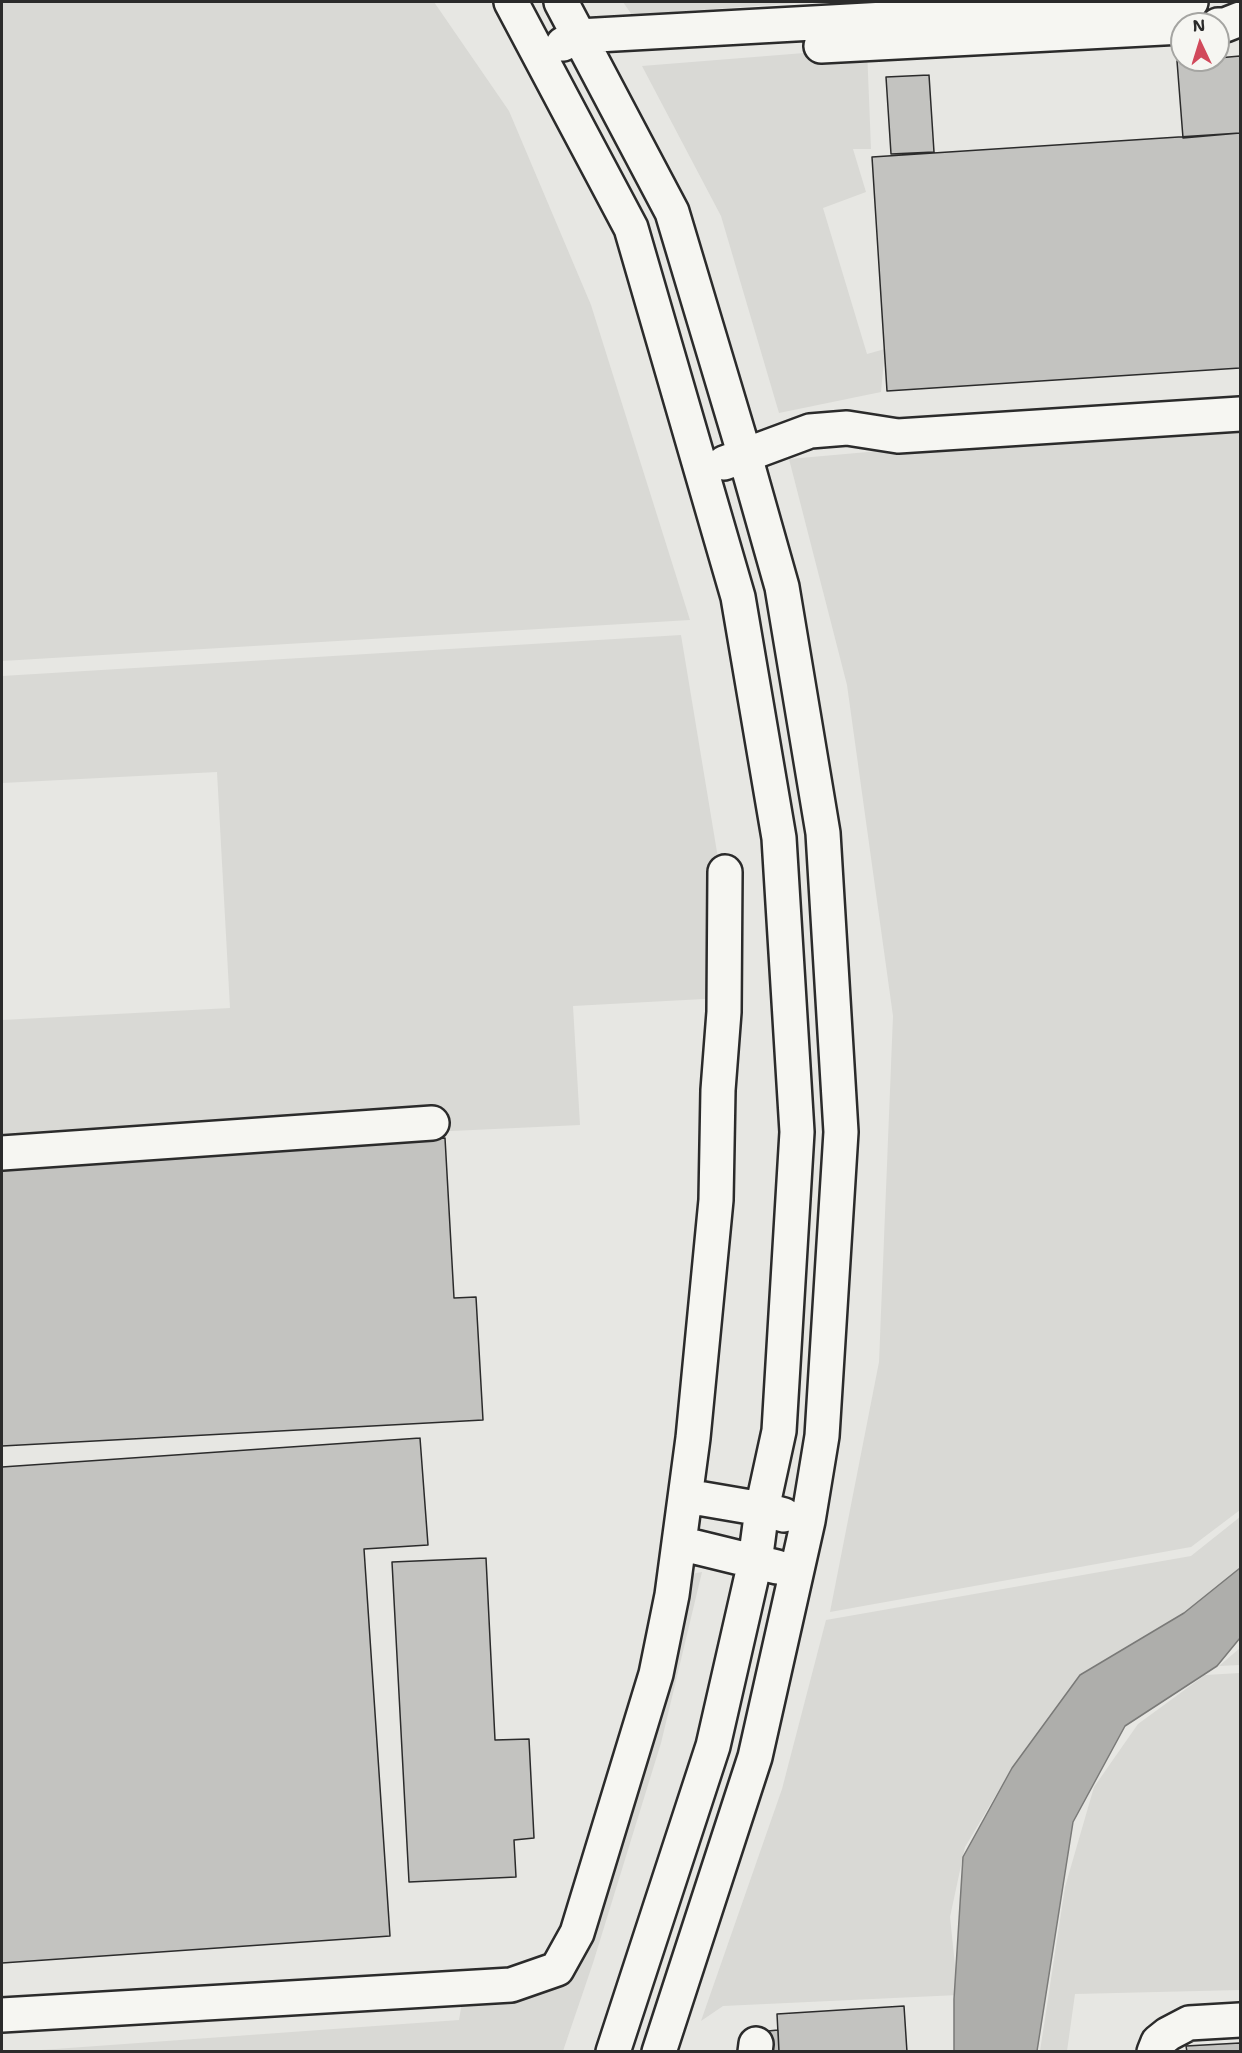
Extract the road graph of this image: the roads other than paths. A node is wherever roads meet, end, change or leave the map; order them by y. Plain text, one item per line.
1 (511, 2) edge
2 (561, 2) edge
3 (1191, 2) edge
4 (1170, 27) edge
5 (585, 47) junction
6 (545, 66) junction
7 (1240, 414) edge
8 (745, 456) junction
9 (701, 471) junction
10 (725, 873) dead end
11 (432, 1123) dead end
12 (2, 1153) edge
13 (686, 1496) junction
14 (762, 1509) junction
15 (808, 1521) junction
16 (679, 1543) junction
17 (755, 1562) junction
18 (796, 1572) junction
19 (2, 2015) edge
20 (1240, 2020) edge
21 (613, 2052) edge
22 (659, 2052) edge
23 (1154, 2052) edge

1 - 6 street
2 - 5 street
3 - 5 street
4 - 5 street
5 - 6 street
5 - 8 street
6 - 9 street
7 - 8 street
8 - 9 street
8 - 15 street
9 - 14 street
10 - 13 street
11 - 12 street
13 - 14 street
13 - 16 street
14 - 15 street
14 - 17 street
15 - 18 street
16 - 17 street
16 - 19 street
17 - 18 street
17 - 21 street
18 - 22 street
20 - 23 street

